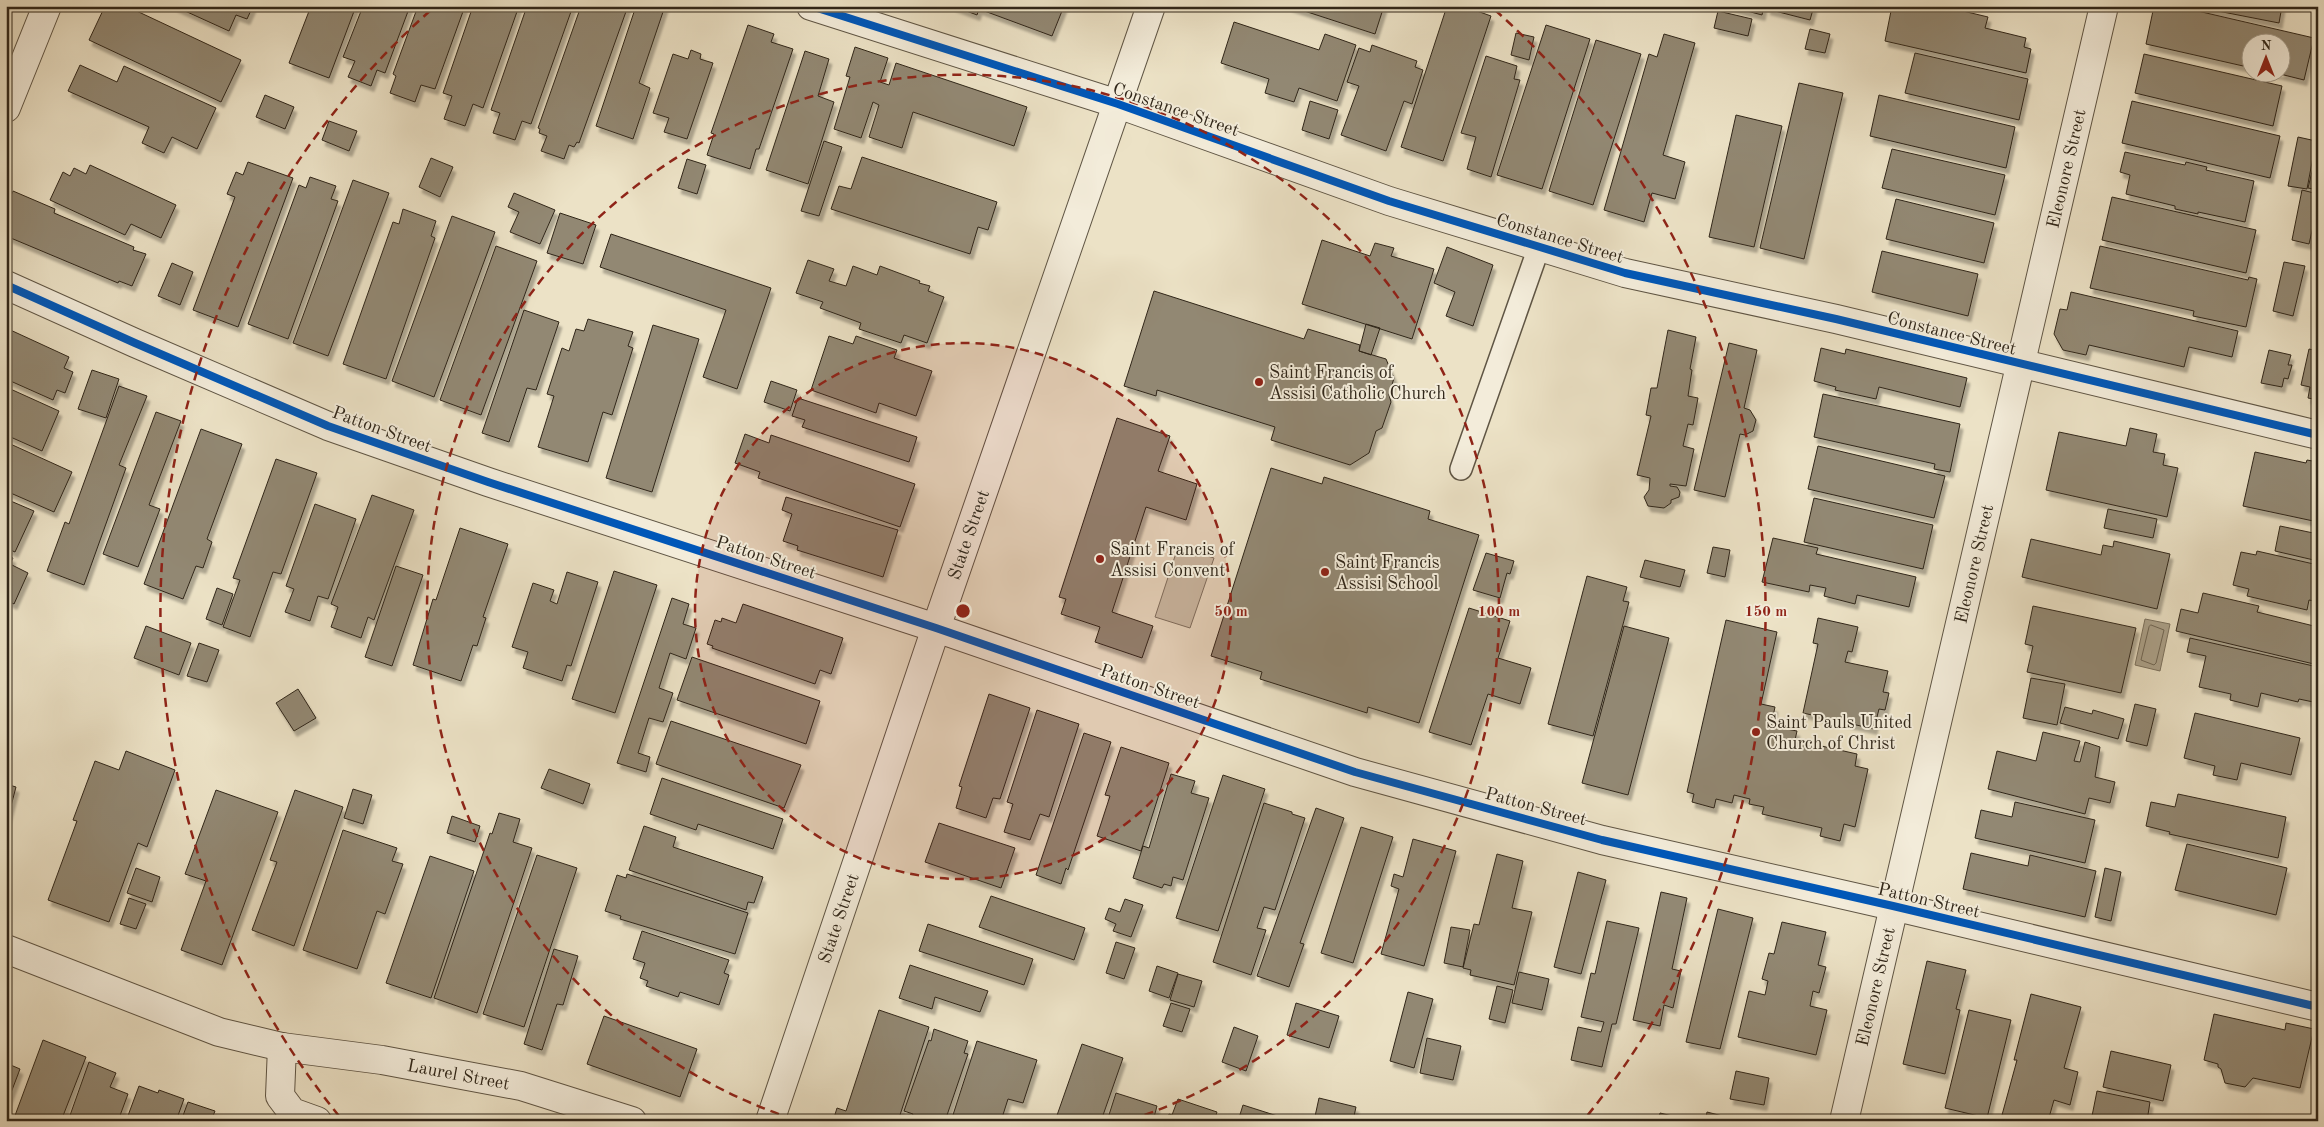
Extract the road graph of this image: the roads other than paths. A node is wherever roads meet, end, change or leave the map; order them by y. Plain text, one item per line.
1 (47, 6) edge
2 (811, 6) edge
3 (1151, 6) edge
4 (2104, 6) edge
5 (1118, 104) junction
6 (6, 108) edge
7 (1538, 247) junction
8 (6, 285) edge
9 (2020, 365) junction
10 (2318, 435) edge
11 (1462, 469) dead end
12 (936, 628) junction
13 (1893, 906) junction
14 (6, 949) edge
15 (2318, 1007) edge
16 (282, 1047) junction
17 (316, 1121) edge
18 (632, 1121) edge
19 (770, 1121) edge
20 (1844, 1121) edge

1 - 6 street
2 - 5 street, Constance Street
3 - 5 street, State Street
4 - 9 street, Eleonore Street
5 - 7 street, Constance Street
5 - 12 street, State Street
7 - 9 street, Constance Street
7 - 11 lane
8 - 12 street, Patton Street
9 - 10 street, Constance Street
9 - 13 street, Eleonore Street
12 - 13 street, Patton Street
12 - 19 street, State Street
13 - 15 street, Patton Street
13 - 20 street, Eleonore Street
14 - 16 street, Laurel Street
16 - 17 street
16 - 18 street, Laurel Street

